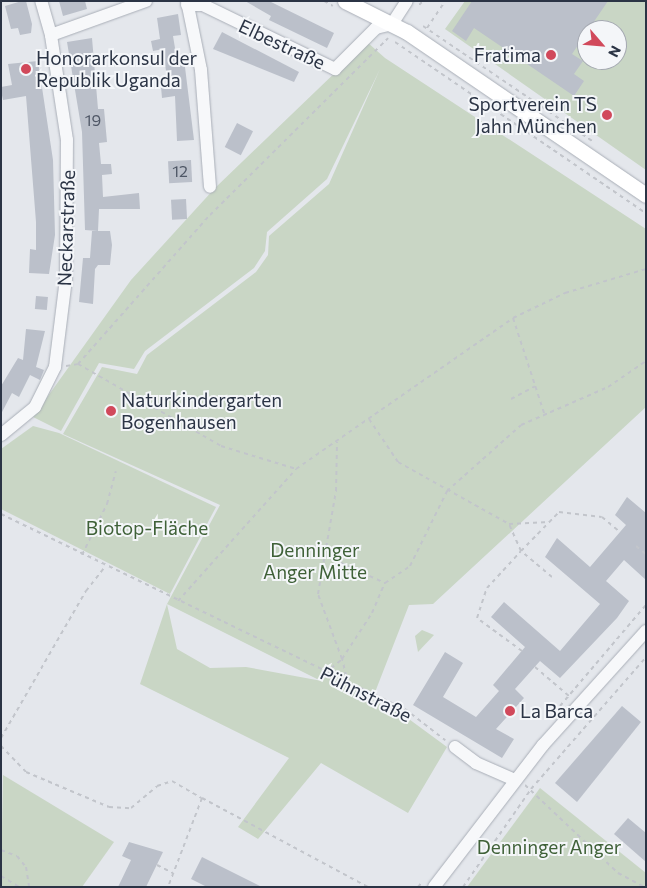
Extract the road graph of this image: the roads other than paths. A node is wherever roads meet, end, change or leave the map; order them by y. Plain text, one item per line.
1 (41, 1) edge
2 (146, 1) edge
3 (407, 1) edge
4 (187, 3) edge
5 (343, 6) edge
6 (390, 31) junction
7 (52, 35) junction
8 (210, 186) dead end
9 (646, 195) edge
10 (1, 435) edge
11 (646, 631) edge
12 (455, 747) road end
13 (515, 780) junction
14 (434, 887) edge

1 - 7 street, Neckarstraße
2 - 7 street
3 - 6 street
4 - 6 street, Elbestraße
4 - 8 street
5 - 6 main road
6 - 9 main road
7 - 10 street, Neckarstraße
11 - 13 street
12 - 13 street
13 - 14 street

